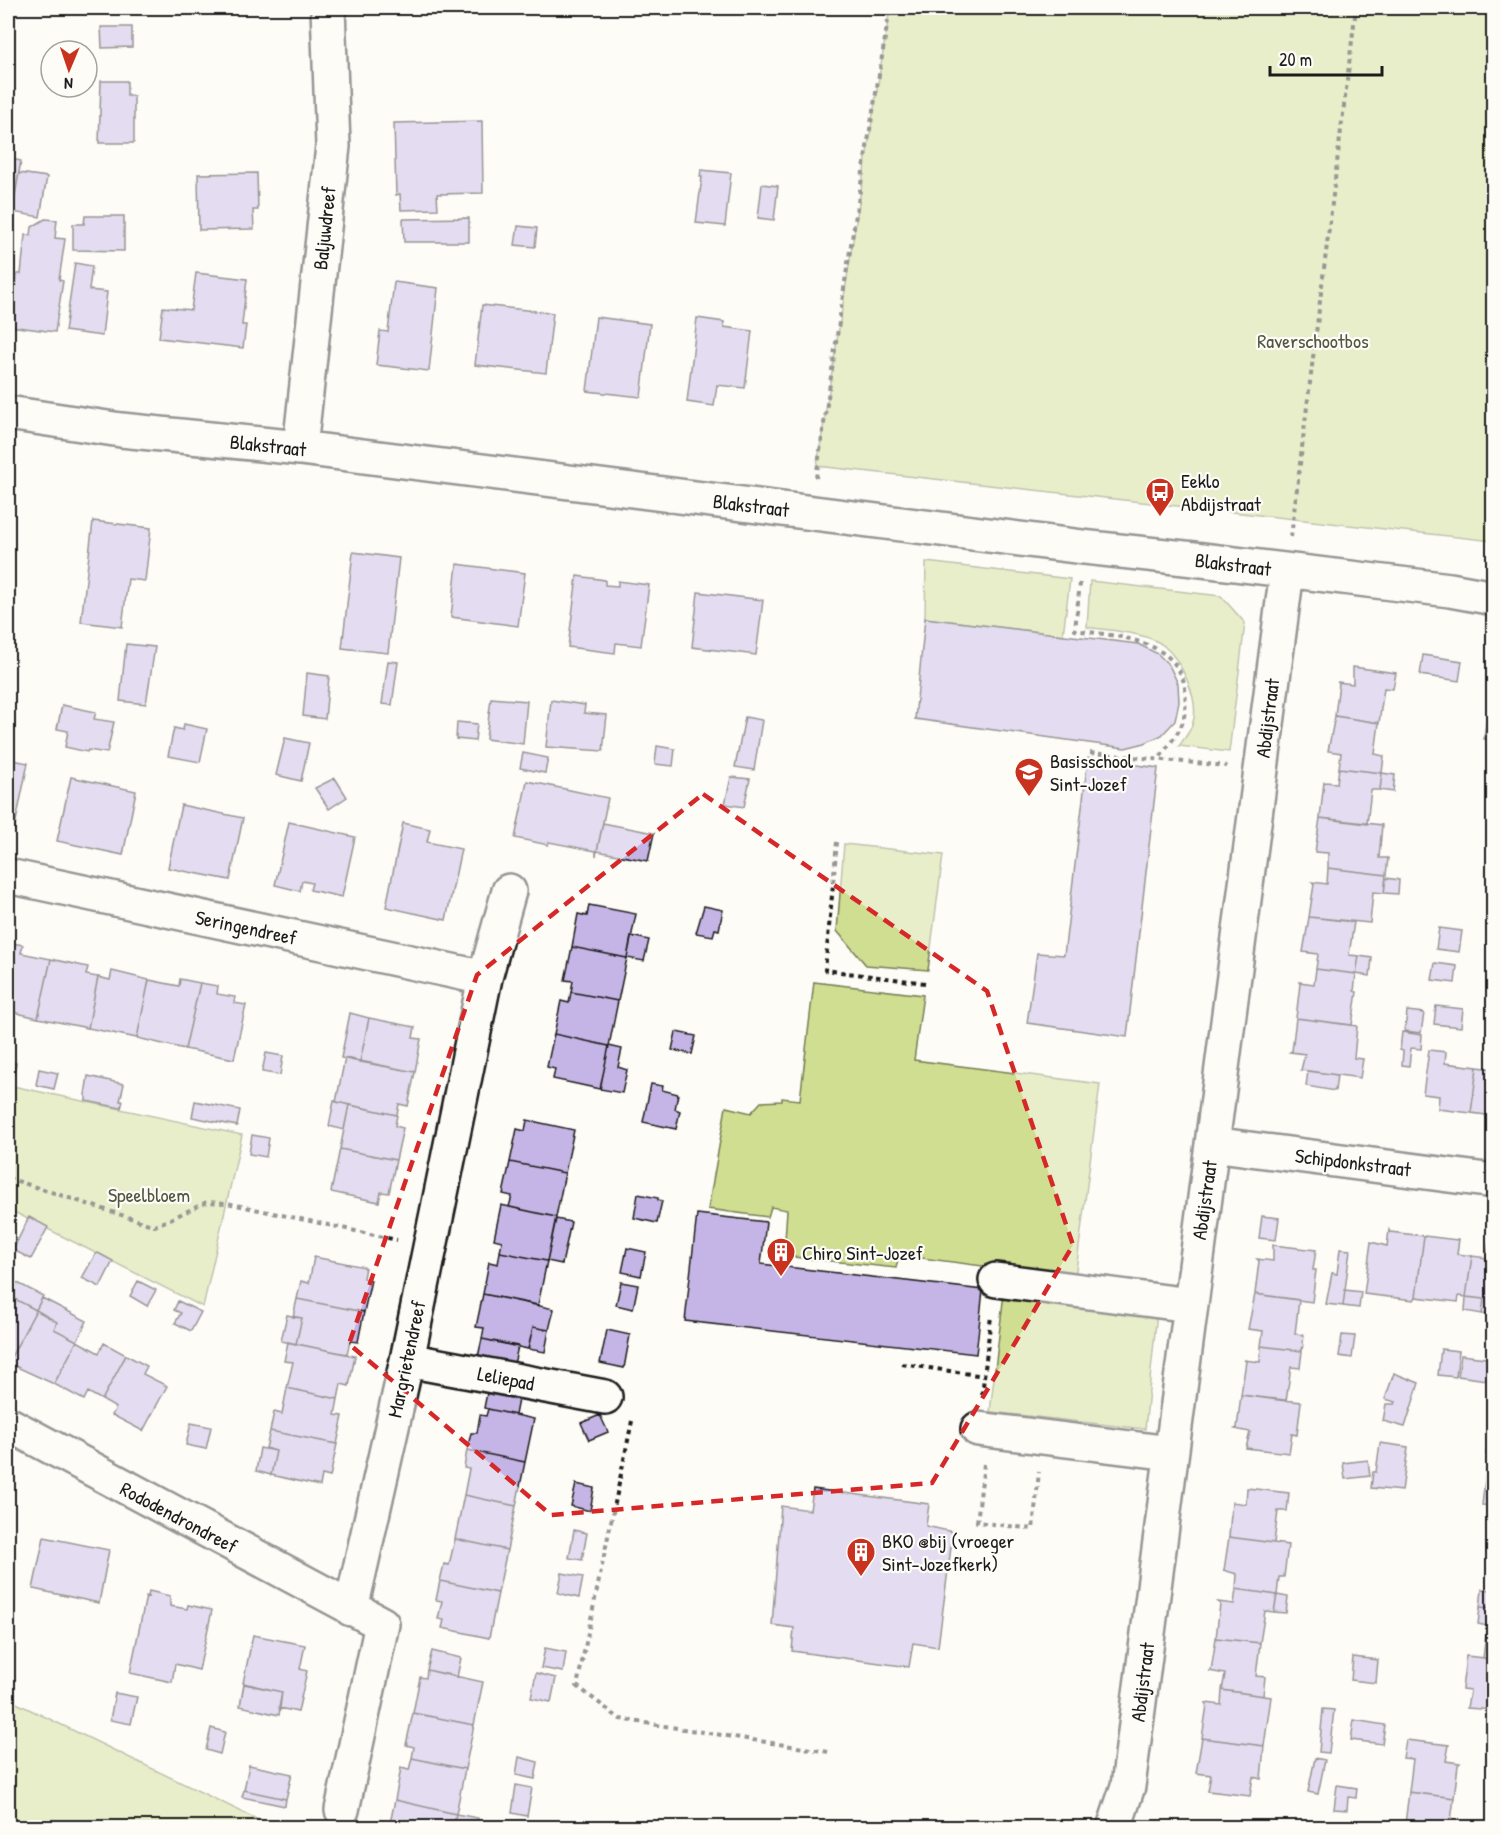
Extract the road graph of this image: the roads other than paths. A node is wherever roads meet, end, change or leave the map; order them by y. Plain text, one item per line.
1 (328, 8) edge
2 (8, 413) edge
3 (300, 448) junction
4 (1287, 571) junction
5 (1494, 598) edge
6 (8, 876) edge
7 (508, 891) dead end
8 (485, 978) junction
9 (1212, 1144) junction
10 (1494, 1181) edge
11 (996, 1280) road end
12 (1190, 1305) junction
13 (407, 1360) junction
14 (605, 1397) road end
15 (8, 1424) edge
16 (983, 1430) road end
17 (1171, 1453) junction
18 (351, 1610) junction
19 (342, 1810) dead end
20 (1113, 1827) edge

1 - 3 street, Baljuwdreef
2 - 3 street, Blakstraat
3 - 4 street, Blakstraat
4 - 5 street, Blakstraat
4 - 9 street, Abdijstraat
6 - 8 street, Seringendreef
7 - 8 street, Margrietendreef
8 - 13 street, Margrietendreef
9 - 10 street, Schipdonkstraat
9 - 12 street, Abdijstraat
11 - 12 street
12 - 17 street, Abdijstraat
13 - 14 street, Leliepad
13 - 18 street, Margrietendreef
15 - 18 street, Rododendrondreef
16 - 17 street
17 - 20 street, Abdijstraat
18 - 19 street

